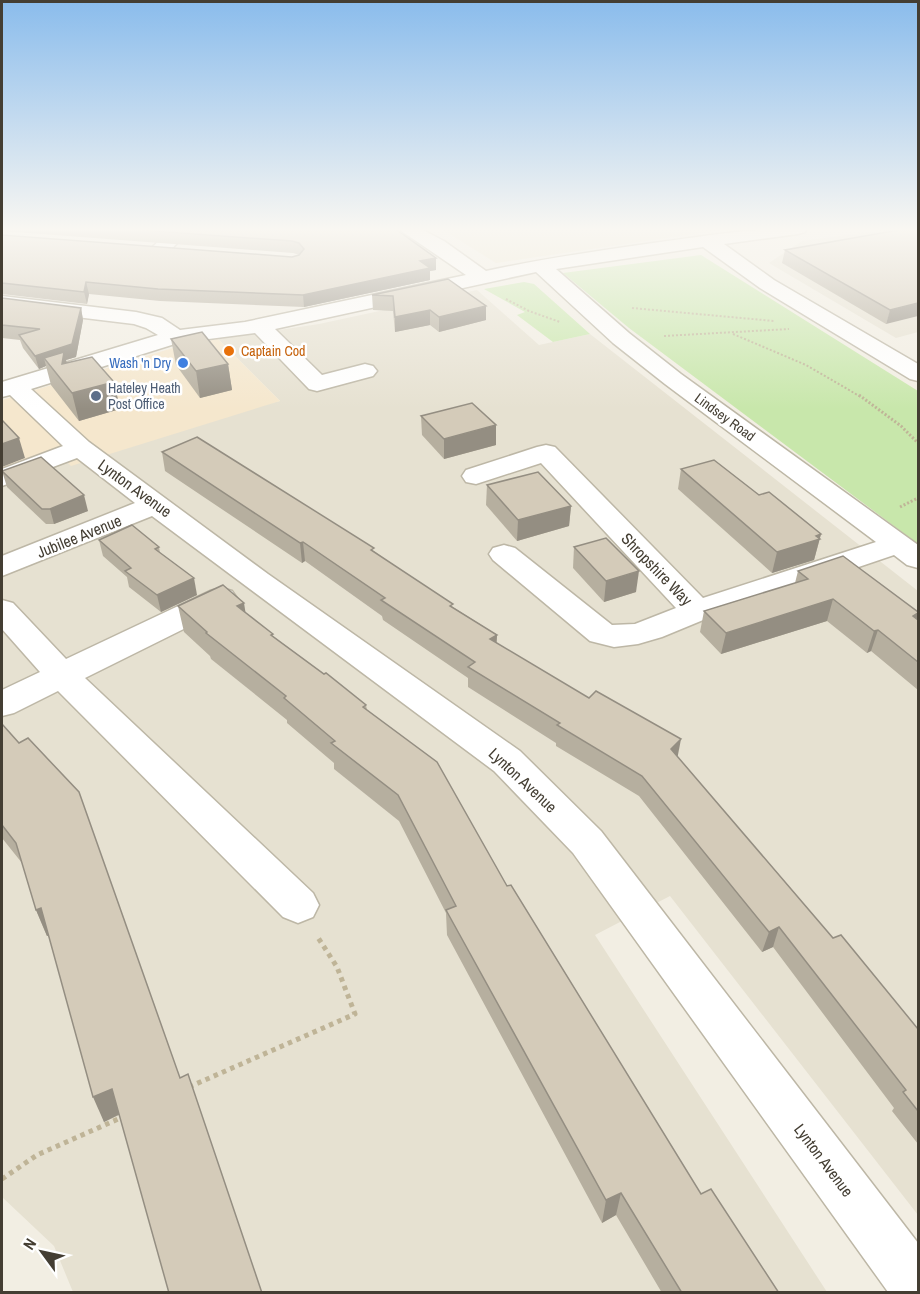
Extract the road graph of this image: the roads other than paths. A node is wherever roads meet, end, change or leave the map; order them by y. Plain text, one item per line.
1 (429, 288) edge
2 (566, 288) edge
3 (774, 288) edge
4 (2, 302) edge
5 (245, 329) junction
6 (176, 337) junction
7 (918, 345) edge
8 (885, 355) junction
9 (107, 358) junction
10 (365, 371) dead end
11 (918, 374) edge
12 (8, 388) edge
13 (80, 447) junction
14 (476, 476) dead end
15 (2, 478) edge
16 (157, 504) junction
17 (908, 551) edge
18 (504, 554) dead end
19 (2, 567) edge
20 (257, 581) junction
21 (2, 610) edge
22 (697, 611) junction
23 (62, 674) junction
24 (2, 704) edge
25 (298, 905) road end
26 (918, 1287) edge

1 - 5 street
2 - 17 street, Lindsey Road
3 - 8 street
4 - 6 street
5 - 6 street
5 - 9 street
5 - 10 street
6 - 9 street
7 - 8 street
8 - 11 street
9 - 12 street
12 - 13 street, Lynton Avenue
13 - 15 street
13 - 16 street, Lynton Avenue
14 - 22 street, Shropshire Way
16 - 19 street, Jubilee Avenue
16 - 20 street, Lynton Avenue
17 - 22 street, Shropshire Way
18 - 22 street
20 - 23 street
20 - 26 street, Lynton Avenue
21 - 23 street
23 - 24 street
23 - 25 street

